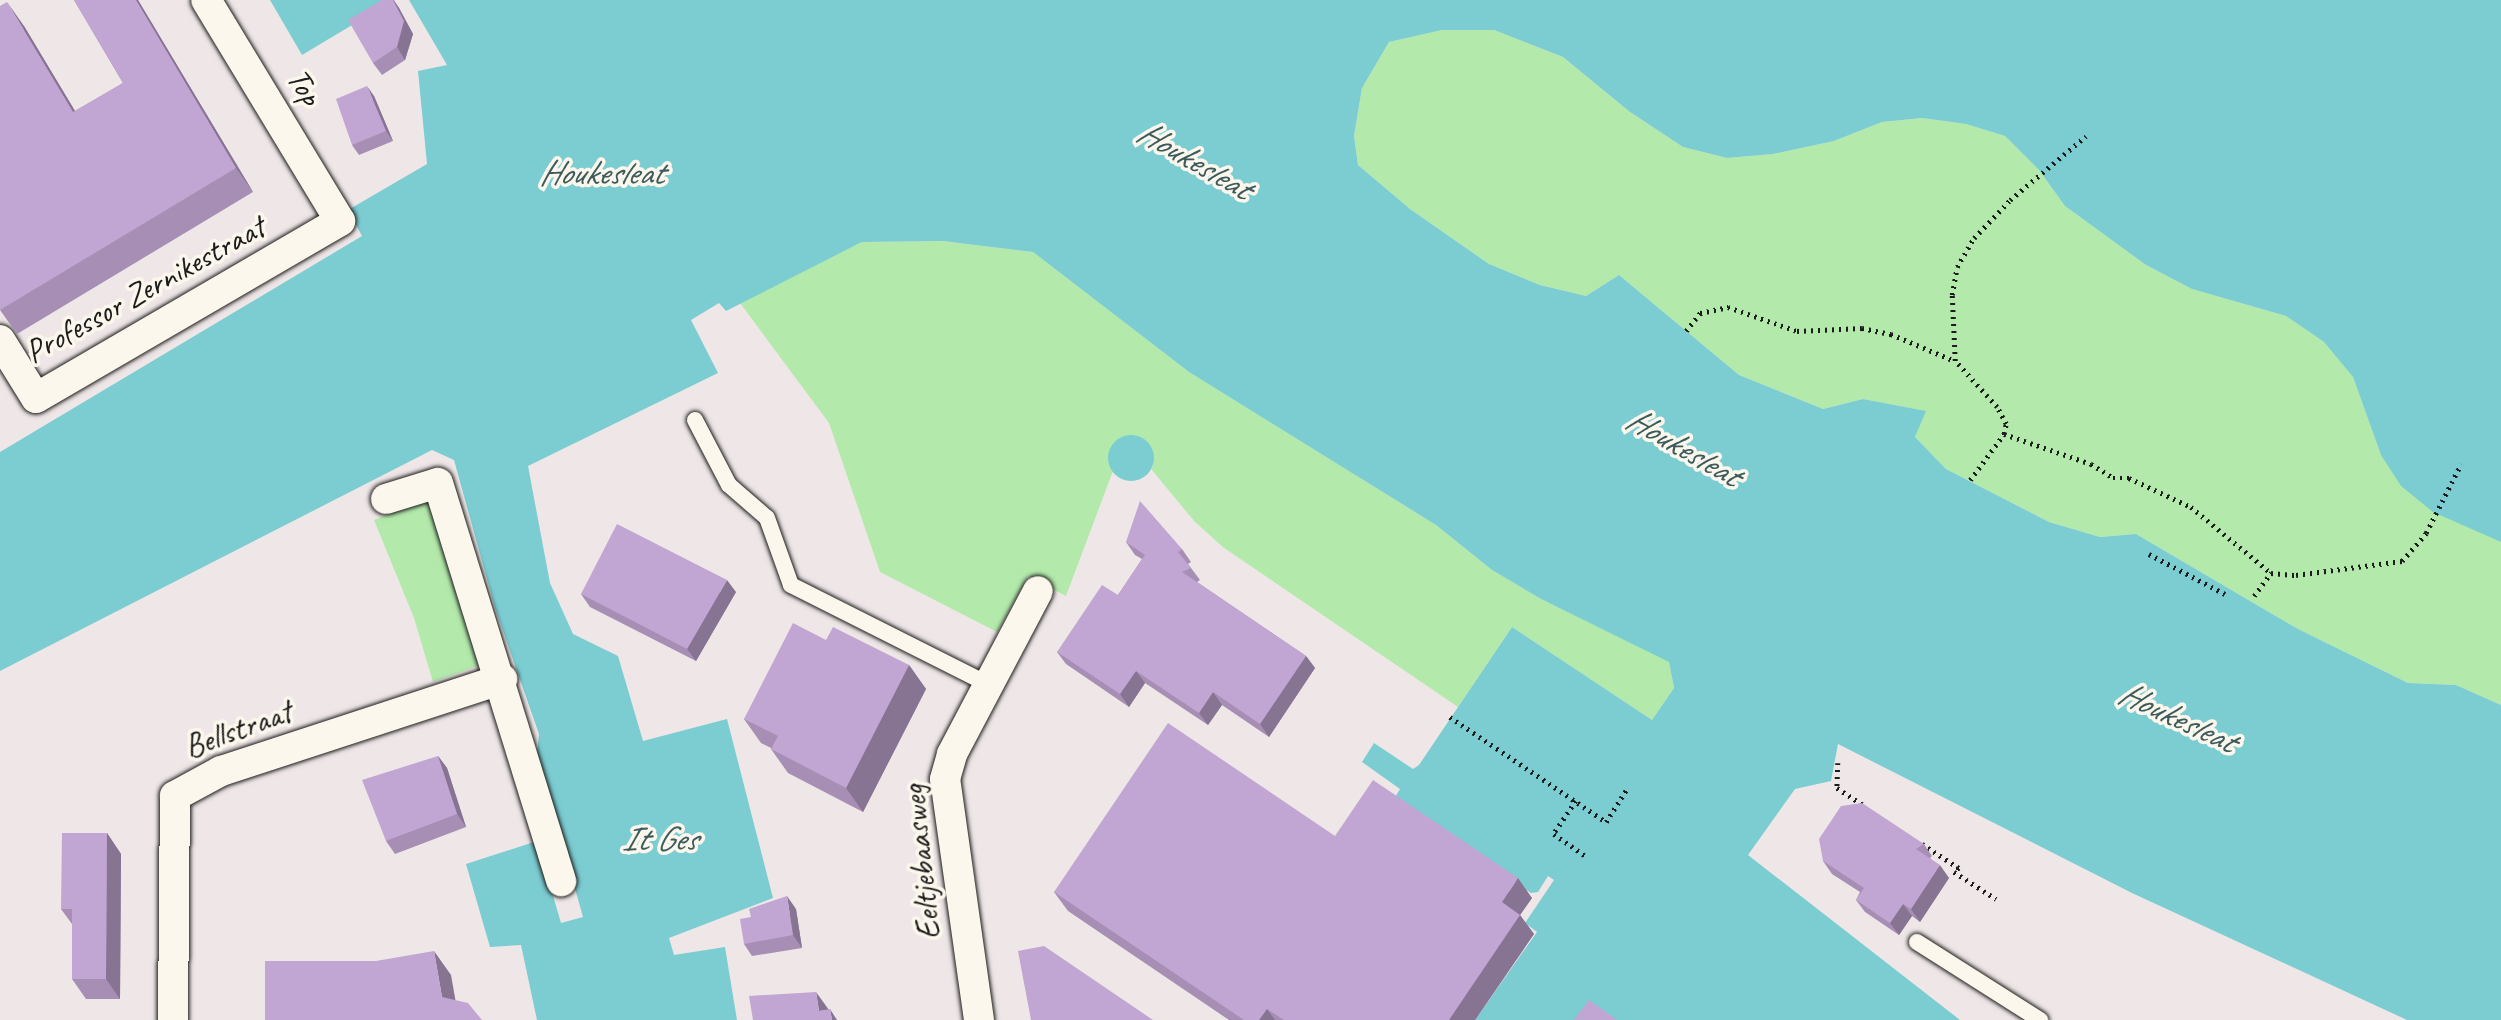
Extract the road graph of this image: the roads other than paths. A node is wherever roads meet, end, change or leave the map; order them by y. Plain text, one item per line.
1 (206, 0) edge
2 (336, 214) joint
3 (0, 340) edge
4 (695, 420) dead end
5 (386, 499) dead end
6 (1038, 592) dead end
7 (502, 679) junction
8 (990, 685) junction
9 (561, 881) dead end
10 (1917, 942) dead end
11 (173, 1020) edge
12 (979, 1020) edge
13 (2040, 1020) edge

1 - 2 street, Top
2 - 3 street, Professor Zernikestraat
4 - 8 lane
5 - 7 street
6 - 8 street, Eeltjebaasweg
7 - 9 street
7 - 11 street, Bellstraat
8 - 12 street, Eeltjebaasweg
10 - 13 lane

